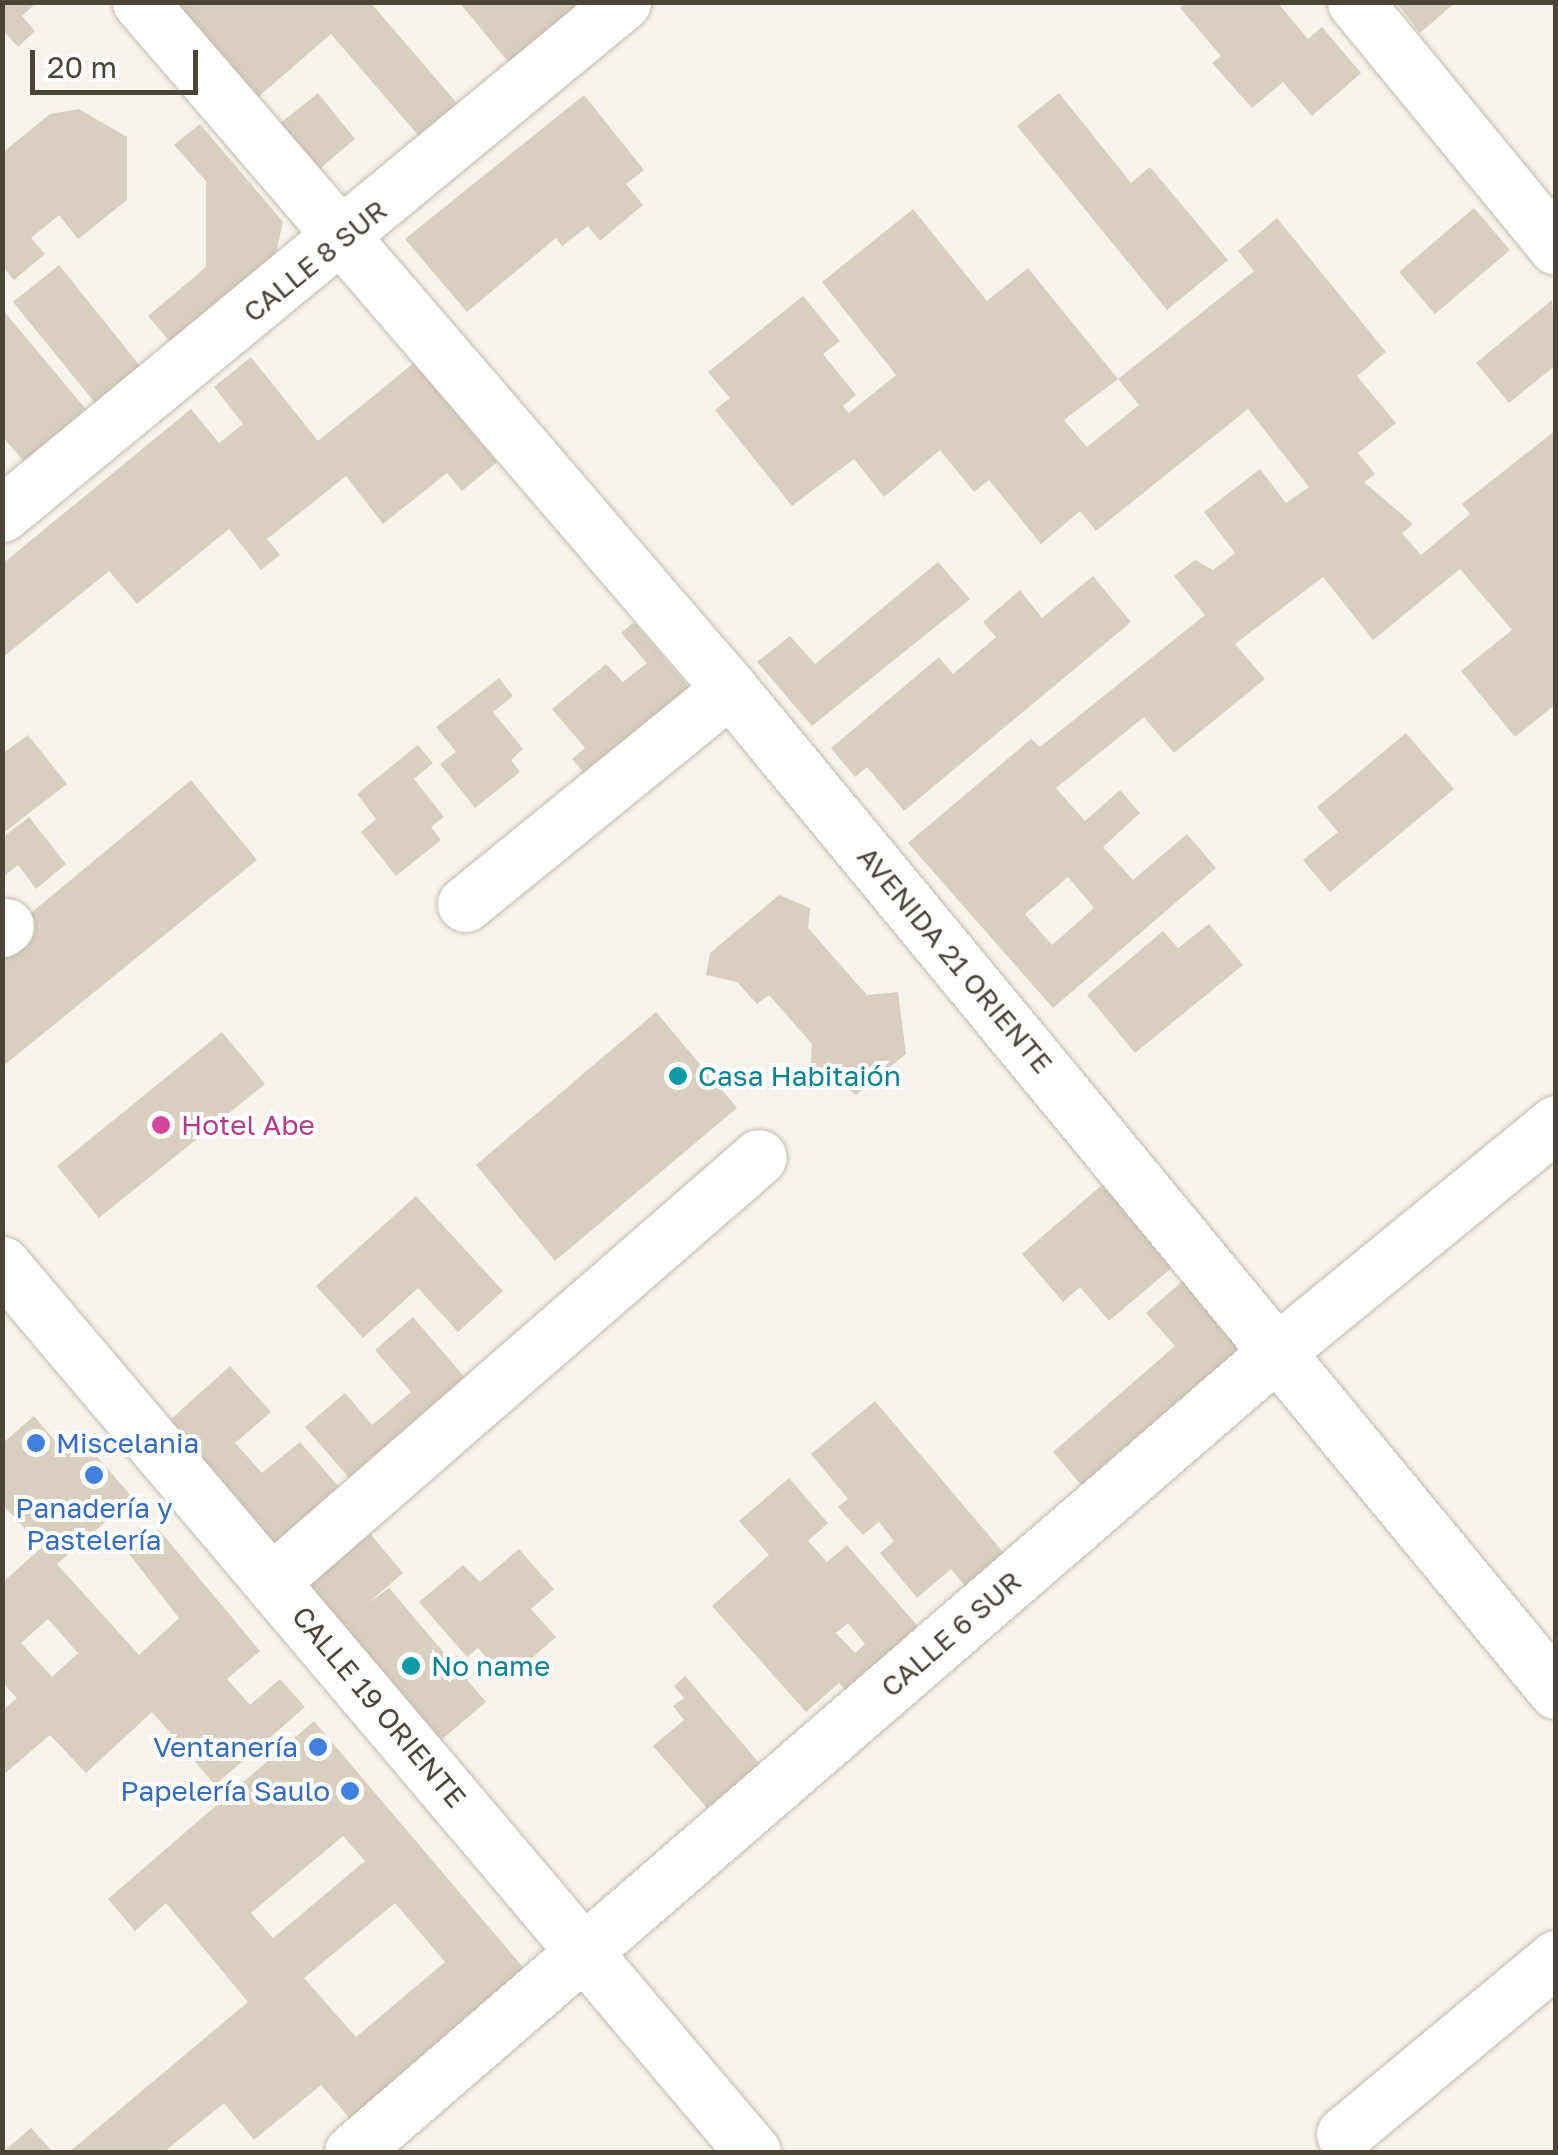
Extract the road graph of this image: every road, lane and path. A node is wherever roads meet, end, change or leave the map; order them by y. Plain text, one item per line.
1 (140, 2) edge
2 (623, 2) edge
3 (1355, 2) edge
4 (344, 238) junction
5 (1556, 248) edge
6 (2, 514) edge
7 (730, 690) junction
8 (465, 904) dead end
9 (1556, 1123) edge
10 (759, 1157) dead end
11 (2, 1264) edge
12 (1280, 1349) junction
13 (273, 1580) junction
14 (1556, 1691) edge
15 (584, 1952) junction
16 (1556, 1958) edge
17 (1344, 2134) dead end
18 (352, 2152) edge
19 (753, 2152) edge

1 - 4 street, AVENIDA 21 ORIENTE
2 - 4 street, CALLE 8 SUR
3 - 5 street
4 - 6 street, CALLE 8 SUR
4 - 7 street, AVENIDA 21 ORIENTE
7 - 8 street
7 - 12 street, AVENIDA 21 ORIENTE
9 - 12 street, CALLE 6 SUR
10 - 13 street
11 - 13 street, CALLE 19 ORIENTE
12 - 14 street, AVENIDA 21 ORIENTE
12 - 15 street, CALLE 6 SUR
13 - 15 street, CALLE 19 ORIENTE
15 - 18 street, CALLE 6 SUR
15 - 19 street, CALLE 19 ORIENTE
16 - 17 street

